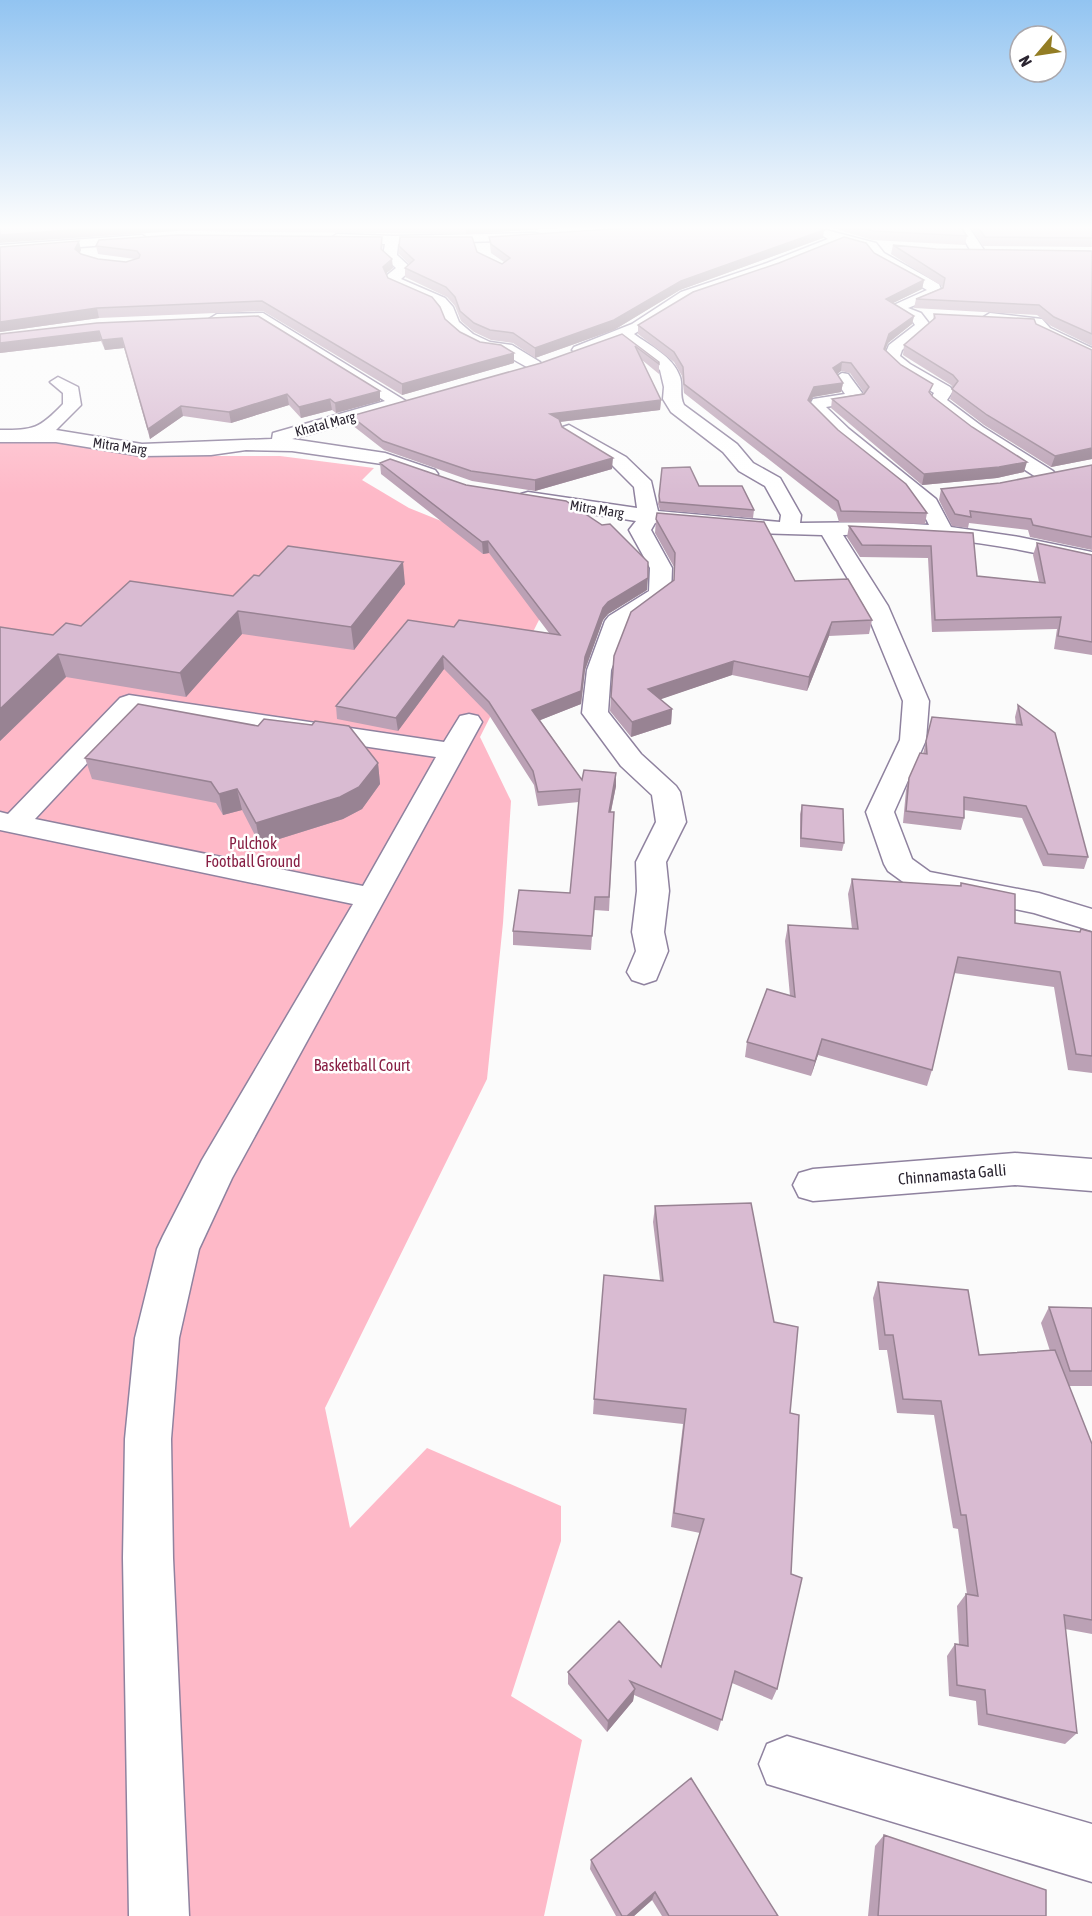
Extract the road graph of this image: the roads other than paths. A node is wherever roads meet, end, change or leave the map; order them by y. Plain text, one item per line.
1 (452, 315) edge
2 (653, 315) edge
3 (916, 316) joint
4 (937, 316) edge
5 (969, 317) edge
6 (203, 320) edge
7 (621, 335) junction
8 (1092, 354) edge
9 (567, 355) edge
10 (515, 371) edge
11 (842, 378) edge
12 (58, 382) dead end
13 (569, 431) edge
14 (0, 436) edge
15 (33, 436) junction
16 (246, 444) junction
17 (1069, 471) edge
18 (1046, 475) junction
19 (449, 481) edge
20 (1017, 482) edge
21 (948, 492) edge
22 (918, 493) junction
23 (513, 495) edge
24 (649, 517) junction
25 (789, 529) junction
26 (829, 530) junction
27 (943, 534) junction
28 (1092, 559) edge
29 (7, 822) edge
30 (372, 898) junction
31 (1092, 920) edge
32 (644, 972) dead end
33 (1092, 1175) edge
34 (813, 1185) dead end
35 (787, 1764) dead end
36 (1092, 1853) edge
37 (159, 1916) edge

1 - 10 street
2 - 7 street
3 - 4 street
3 - 18 street
5 - 8 street
6 - 16 street, Khatal Marg
7 - 9 street
7 - 25 street
11 - 22 street
12 - 15 street
13 - 24 street
14 - 15 street, Mitra Marg
15 - 16 street, Mitra Marg
16 - 19 street, Mitra Marg
17 - 18 street
18 - 20 street
21 - 22 street
22 - 27 street
23 - 24 street, Mitra Marg
24 - 25 street, Mitra Marg
24 - 32 street
25 - 26 street, Mitra Marg
26 - 27 street, Mitra Marg
26 - 31 street
27 - 28 street, Mitra Marg
29 - 30 street
29 - 30 street
30 - 37 street
33 - 34 street, Chinnamasta Galli
35 - 36 street

